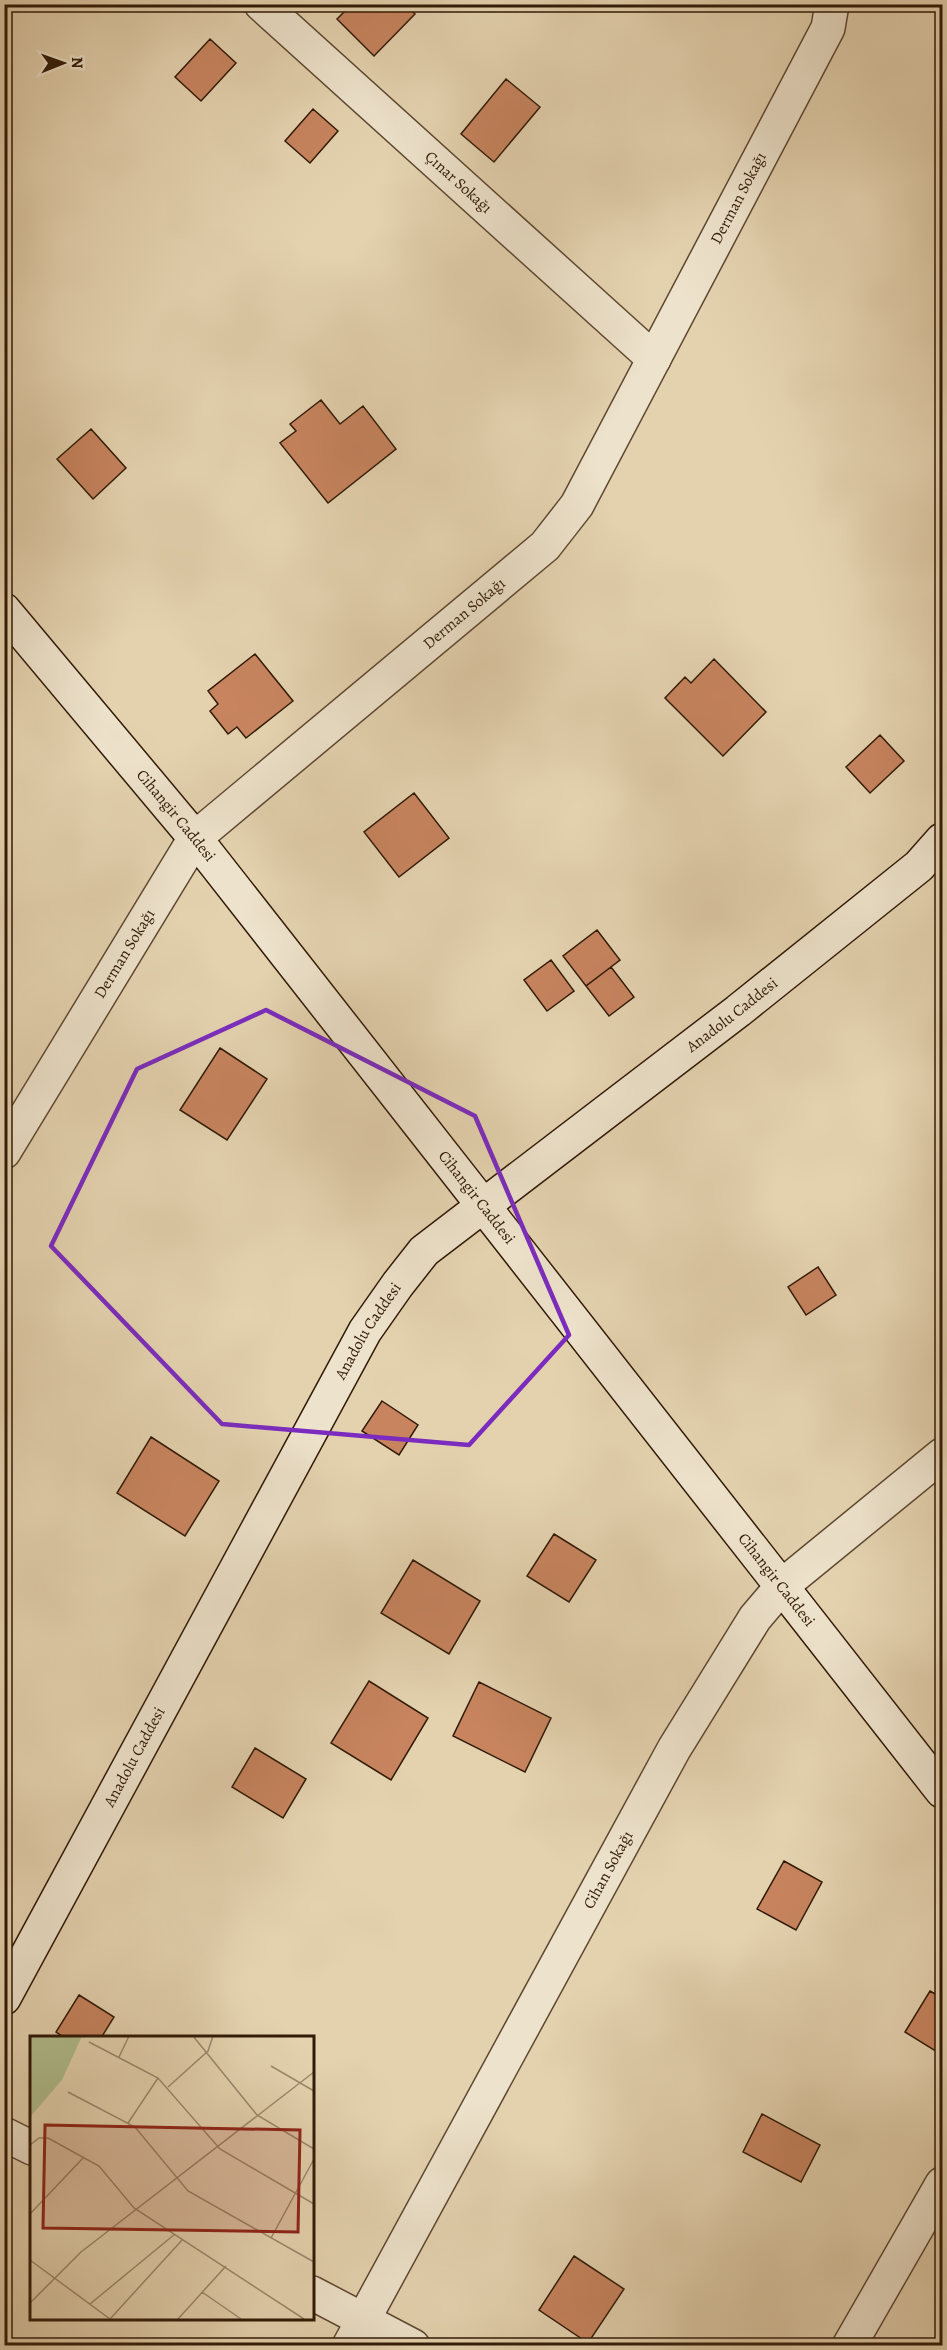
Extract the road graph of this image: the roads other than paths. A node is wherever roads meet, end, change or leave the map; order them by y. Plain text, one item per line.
1 (261, 4) edge
2 (832, 4) edge
3 (654, 360) junction
4 (4, 610) edge
5 (195, 838) junction
6 (942, 840) edge
7 (4, 1152) edge
8 (483, 1204) junction
9 (942, 1455) edge
10 (783, 1585) junction
11 (942, 1791) edge
12 (4, 1998) edge
13 (4, 2134) edge
14 (30, 2147) edge
15 (942, 2184) edge
16 (314, 2295) edge
17 (356, 2333) edge
18 (412, 2346) edge
19 (849, 2346) edge

1 - 3 street, Çınar Sokağı
2 - 3 street, Derman Sokağı
3 - 5 street, Derman Sokağı
4 - 5 street, Cihangir Caddesi
5 - 7 street, Derman Sokağı
5 - 8 street, Cihangir Caddesi
6 - 8 street, Anadolu Caddesi
8 - 10 street, Cihangir Caddesi
8 - 12 street, Anadolu Caddesi
9 - 10 street, Cihan Sokağı
10 - 11 street, Cihangir Caddesi
10 - 17 street, Cihan Sokağı
13 - 14 street
15 - 19 street
16 - 17 street
17 - 18 street

